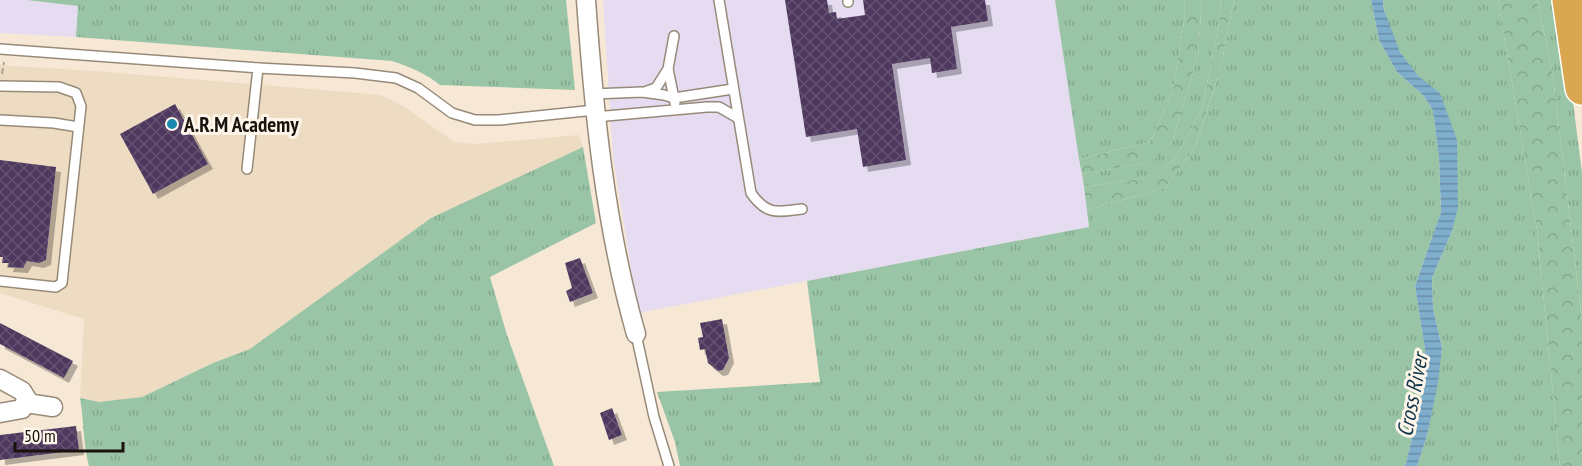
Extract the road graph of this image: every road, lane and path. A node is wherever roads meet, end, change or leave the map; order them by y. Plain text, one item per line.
1 (586, 0) edge
2 (719, 0) edge
3 (1569, 0) edge
4 (674, 36) dead end
5 (0, 49) edge
6 (258, 68) junction
7 (668, 69) junction
8 (0, 86) edge
9 (1582, 88) edge
10 (733, 89) junction
11 (642, 92) junction
12 (674, 98) junction
13 (594, 107) junction
14 (676, 109) junction
15 (738, 118) junction
16 (0, 120) edge
17 (78, 127) junction
18 (248, 169) dead end
19 (802, 209) dead end
20 (0, 280) edge
21 (636, 334) joint
22 (0, 379) edge
23 (26, 403) junction
24 (53, 407) dead end
25 (0, 413) edge
26 (669, 466) edge

1 - 13 street
2 - 10 lane
3 - 9 highway
4 - 7 lane
5 - 6 lane
6 - 13 lane
6 - 18 lane
7 - 11 lane
7 - 12 lane
8 - 17 lane
10 - 12 lane
10 - 15 lane
11 - 12 lane
11 - 13 lane
12 - 14 lane
13 - 14 lane
13 - 21 street
14 - 15 lane
15 - 19 lane
16 - 17 lane
17 - 20 lane
21 - 26 lane
22 - 23 street
23 - 24 street
23 - 25 street

